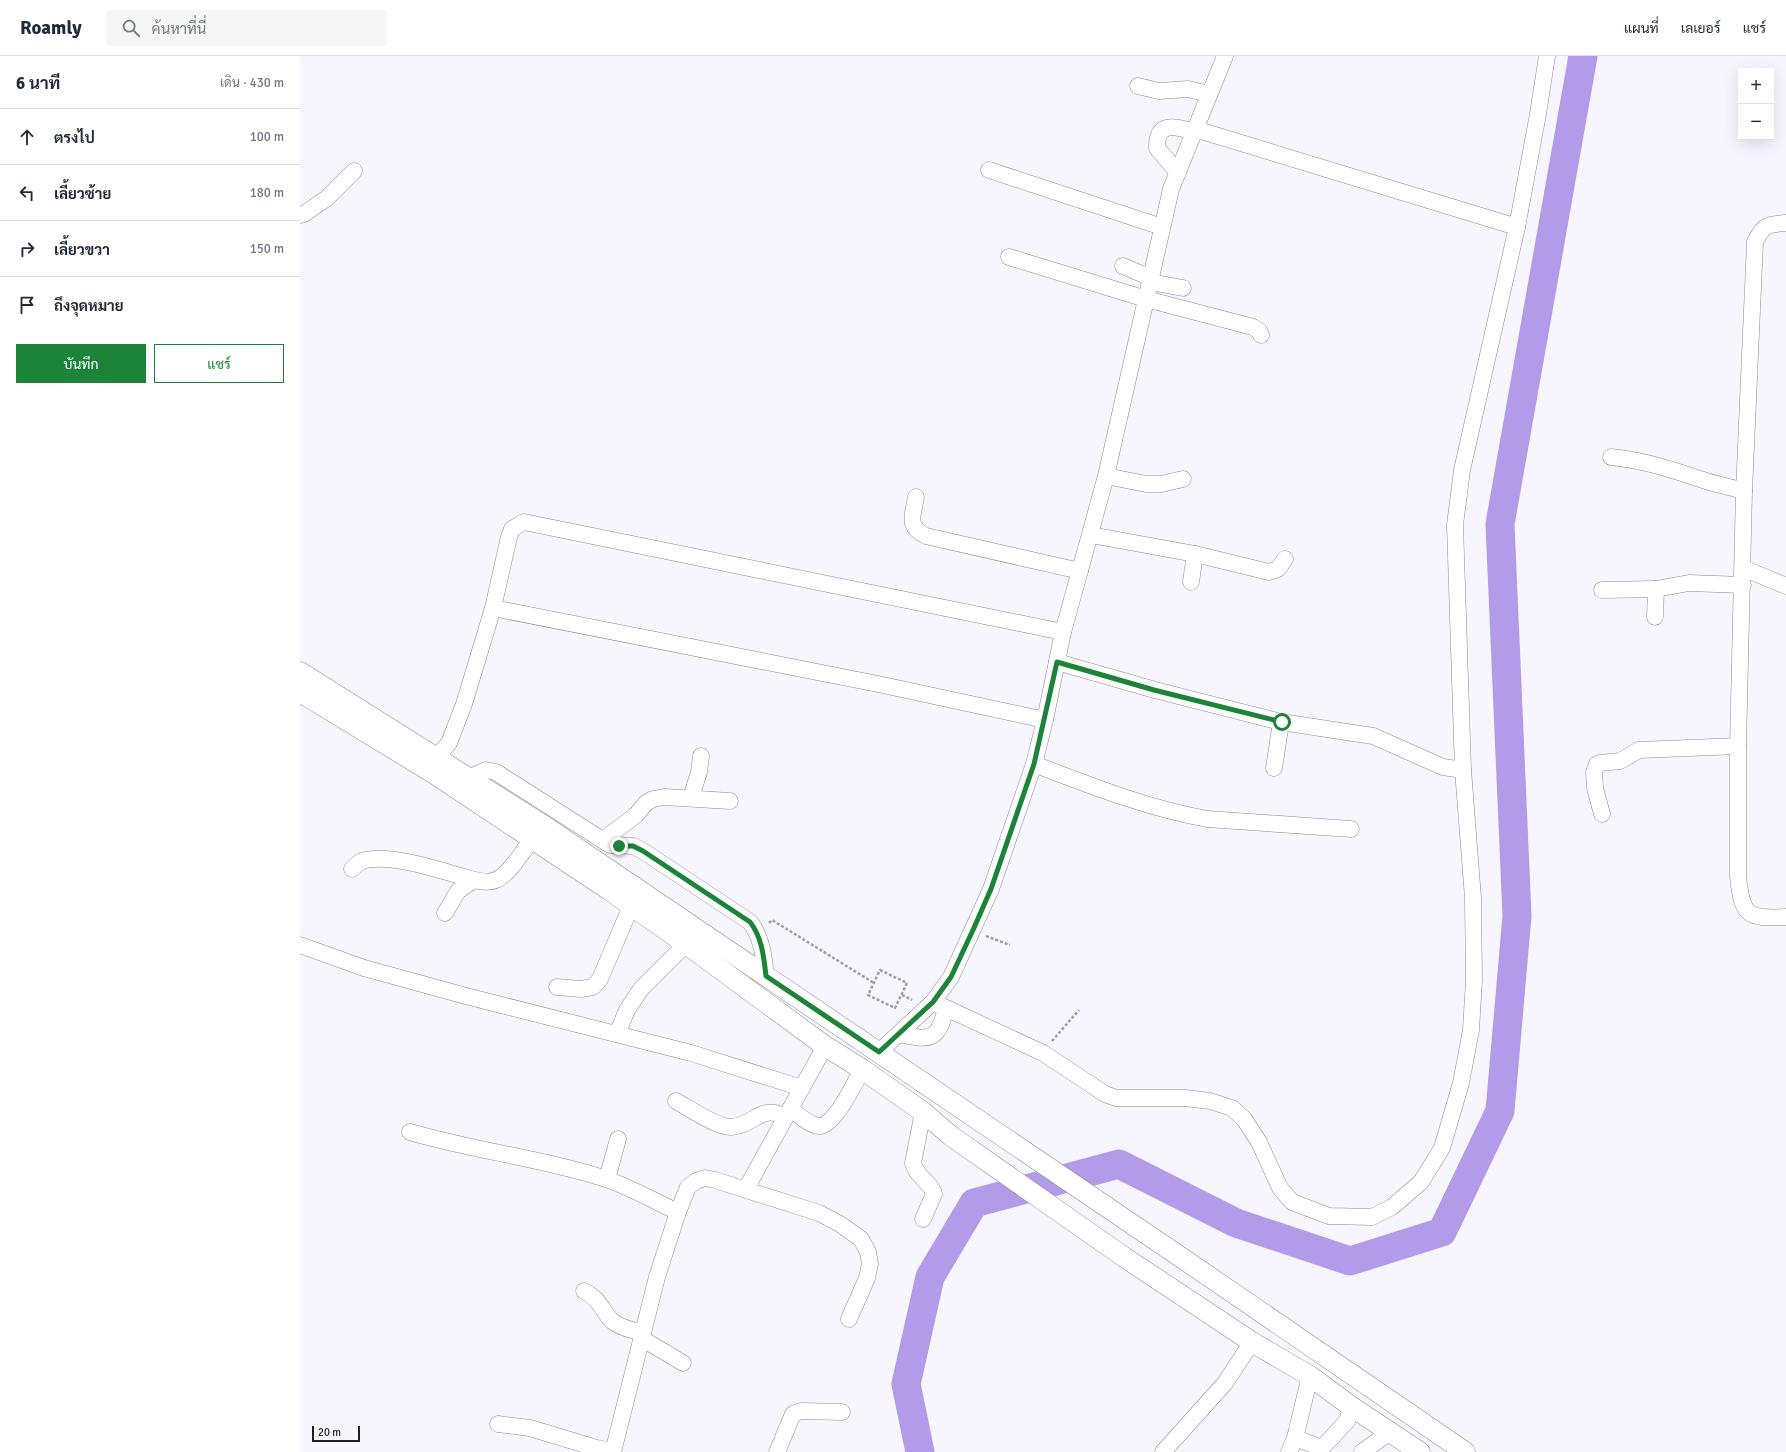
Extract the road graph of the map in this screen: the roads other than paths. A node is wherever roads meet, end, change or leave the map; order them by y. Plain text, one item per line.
1 (1225, 56) edge
2 (1547, 56) edge
3 (1138, 86) dead end
4 (1209, 94) junction
5 (1194, 130) junction
6 (989, 170) dead end
7 (354, 171) dead end
8 (1178, 173) junction
9 (300, 215) edge
10 (1786, 223) edge
11 (1162, 227) junction
12 (1517, 227) junction
13 (1009, 257) dead end
14 (1123, 266) dead end
15 (1150, 280) junction
16 (1183, 288) dead end
17 (1146, 299) junction
18 (1261, 335) dead end
19 (1611, 457) dead end
20 (1106, 476) junction
21 (1183, 479) dead end
22 (1744, 491) junction
23 (916, 497) dead end
24 (1091, 535) junction
25 (1195, 554) junction
26 (1285, 559) dead end
27 (1742, 568) junction
28 (1080, 570) junction
29 (1191, 582) dead end
30 (1742, 584) junction
31 (1786, 586) edge
32 (1656, 589) junction
33 (1602, 590) dead end
34 (493, 608) junction
35 (1655, 617) dead end
36 (1063, 632) junction
37 (1057, 662) junction
38 (300, 672) edge
39 (300, 692) edge
40 (1045, 720) junction
41 (1282, 722) junction
42 (1738, 746) junction
43 (701, 756) dead end
44 (436, 758) junction
45 (1034, 764) junction
46 (1274, 768) dead end
47 (1464, 770) junction
48 (468, 778) junction
49 (691, 798) junction
50 (730, 802) dead end
51 (1602, 814) dead end
52 (1351, 830) dead end
53 (532, 839) junction
54 (603, 840) junction
55 (352, 869) dead end
56 (474, 880) junction
57 (631, 906) junction
58 (445, 913) dead end
59 (1786, 917) edge
60 (686, 944) junction
61 (300, 945) edge
62 (766, 976) junction
63 (557, 987) dead end
64 (940, 1005) junction
65 (617, 1034) junction
66 (899, 1034) junction
67 (825, 1046) junction
68 (879, 1052) junction
69 (862, 1069) junction
70 (802, 1088) junction
71 (676, 1101) dead end
72 (923, 1112) junction
73 (787, 1113) junction
74 (410, 1132) dead end
75 (618, 1139) dead end
76 (606, 1179) junction
77 (746, 1189) junction
78 (678, 1212) junction
79 (923, 1219) dead end
80 (584, 1291) dead end
81 (849, 1319) dead end
82 (642, 1335) junction
83 (1252, 1342) junction
84 (683, 1362) dead end
85 (1310, 1376) junction
86 (1352, 1407) junction
87 (842, 1412) dead end
88 (498, 1424) dead end
89 (1390, 1432) junction
90 (1292, 1445) edge
91 (1327, 1450) edge
92 (613, 1451) edge
93 (777, 1452) edge
94 (1163, 1452) edge
95 (1362, 1452) edge
96 (1420, 1452) edge
97 (1465, 1452) edge

1 - 4 street
2 - 12 street
3 - 4 street
4 - 5 street
5 - 8 street
5 - 8 street
5 - 12 street
6 - 11 street
7 - 9 street
8 - 11 street
10 - 22 street
11 - 15 street
12 - 47 street
13 - 17 street
14 - 15 street
15 - 16 street
15 - 17 street
17 - 18 street
17 - 20 street
19 - 22 street
20 - 21 street
20 - 24 street
22 - 27 street
23 - 28 street
24 - 25 street
24 - 28 street
25 - 26 street
25 - 29 street
27 - 30 street
27 - 31 street
28 - 36 street
30 - 32 street
30 - 42 street
32 - 33 street
32 - 35 street
34 - 36 street
34 - 40 street
34 - 44 street
36 - 37 street
37 - 40 street
37 - 41 street
38 - 44 main road
39 - 53 main road
40 - 45 street
41 - 46 street
41 - 47 street
42 - 51 street
42 - 59 street
43 - 49 street
44 - 48 main road
45 - 52 street
45 - 64 street
47 - 64 street
48 - 54 street
48 - 62 main road
49 - 50 street
49 - 54 street
53 - 56 street
53 - 57 main road
54 - 62 street
55 - 56 street
56 - 58 street
57 - 60 main road
57 - 63 street
60 - 65 street
60 - 67 main road
61 - 65 street
62 - 68 main road
64 - 66 street
64 - 66 street
65 - 70 street
66 - 68 street
67 - 69 main road
67 - 70 street
68 - 97 main road
69 - 72 main road
69 - 73 street
70 - 73 street
71 - 73 street
72 - 79 street
72 - 83 main road
73 - 77 street
74 - 76 street
75 - 76 street
76 - 78 street
77 - 78 street
77 - 81 street
78 - 82 street
80 - 82 street
82 - 84 street
82 - 92 street
83 - 85 main road
83 - 94 street
85 - 86 main road
85 - 90 street
86 - 89 main road
86 - 91 street
87 - 93 street
88 - 92 street
89 - 95 street
89 - 96 main road
90 - 91 street

